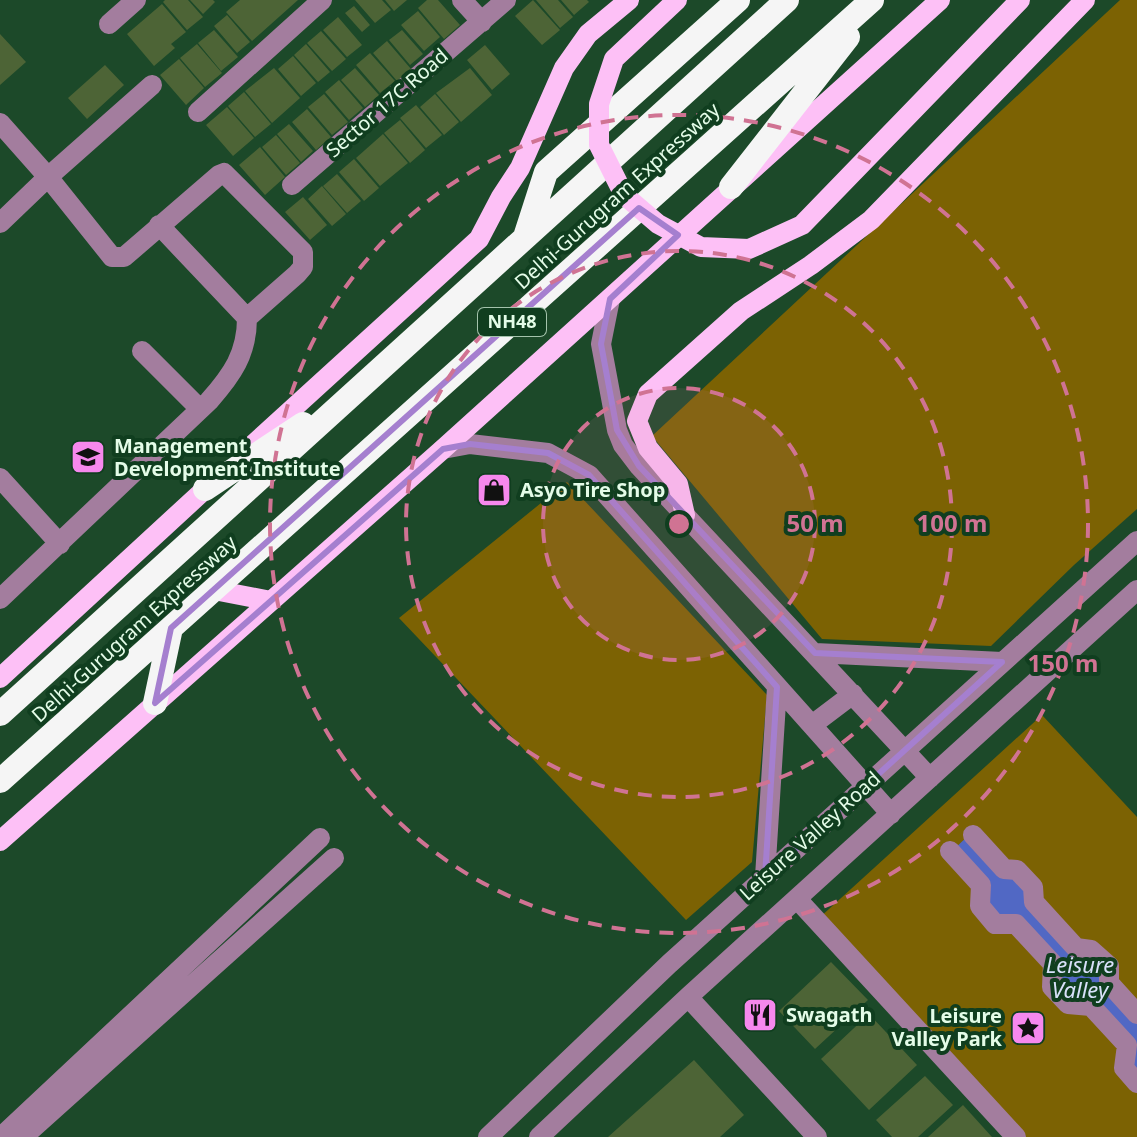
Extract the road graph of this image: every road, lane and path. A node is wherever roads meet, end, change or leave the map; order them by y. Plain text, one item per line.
1 (136, 0) edge
2 (322, 0) edge
3 (462, 0) edge
4 (506, 0) edge
5 (629, 0) edge
6 (677, 0) edge
7 (738, 0) edge
8 (787, 0) edge
9 (874, 0) edge
10 (940, 0) edge
11 (1020, 0) edge
12 (1085, 0) edge
13 (482, 22) junction
14 (109, 24) dead end
15 (152, 85) dead end
16 (198, 112) dead end
17 (0, 123) edge
18 (48, 177) junction
19 (292, 185) dead end
20 (731, 187) junction
21 (0, 223) edge
22 (159, 225) junction
23 (524, 239) junction
24 (610, 299) junction
25 (247, 318) junction
26 (142, 351) dead end
27 (372, 377) junction
28 (200, 409) junction
29 (443, 449) junction
30 (0, 478) edge
31 (205, 489) junction
32 (685, 515) junction
33 (60, 544) junction
34 (1134, 550) edge
35 (214, 590) junction
36 (1137, 590) edge
37 (0, 599) edge
38 (271, 601) junction
39 (171, 628) junction
40 (815, 653) junction
41 (1002, 662) junction
42 (0, 678) edge
43 (777, 687) junction
44 (853, 694) junction
45 (155, 703) junction
46 (0, 714) edge
47 (812, 725) junction
48 (905, 750) junction
49 (930, 778) junction
50 (0, 781) edge
51 (867, 785) junction
52 (891, 814) junction
53 (973, 835) dead end
54 (320, 838) dead end
55 (0, 841) edge
56 (950, 851) dead end
57 (334, 858) dead end
58 (290, 866) junction
59 (765, 877) junction
60 (307, 881) junction
61 (797, 899) junction
62 (688, 997) junction
63 (1137, 1014) edge
64 (94, 1062) junction
65 (1137, 1083) edge
66 (1, 1137) edge
67 (23, 1137) edge
68 (488, 1137) edge
69 (539, 1137) edge
70 (817, 1137) edge
71 (1016, 1137) edge

1 - 14 street
2 - 16 street
3 - 13 street
4 - 13 street, Sector 17C Road
5 - 31 main road
6 - 11 main road, bridge
7 - 23 highway
8 - 23 highway, Delhi-Gurugram Expressway / NH48
9 - 20 highway
9 - 35 highway, Delhi-Gurugram Expressway / NH48
10 - 20 main road
12 - 32 main road
13 - 19 street, Sector 17C Road
15 - 18 street
17 - 18 street
18 - 21 street
18 - 22 street
20 - 24 main road
22 - 25 street
22 - 25 street
23 - 27 highway, Delhi-Gurugram Expressway / NH48
24 - 29 main road
24 - 32 street
25 - 28 street
26 - 28 street
27 - 31 highway
27 - 46 highway, Delhi-Gurugram Expressway / NH48
28 - 33 street
29 - 38 main road
29 - 43 street
30 - 33 street
31 - 42 main road
32 - 40 street
33 - 37 street
34 - 41 street, Leisure Valley Road
35 - 38 main road
35 - 39 highway, Delhi-Gurugram Expressway / NH48
36 - 49 street, Leisure Valley Road
38 - 45 main road
39 - 45 highway
39 - 50 highway, Delhi-Gurugram Expressway / NH48
40 - 41 street
40 - 44 street
41 - 48 street, Leisure Valley Road
43 - 47 street
43 - 59 street
44 - 47 street
44 - 48 street
45 - 55 main road
47 - 51 street
48 - 49 street
48 - 51 street, Leisure Valley Road
49 - 52 street, Leisure Valley Road
51 - 52 street
51 - 59 street, Leisure Valley Road
52 - 61 street, Leisure Valley Road
53 - 63 street
54 - 58 street
56 - 65 street
57 - 60 street
58 - 60 street
58 - 64 street
59 - 68 street, Leisure Valley Road
60 - 64 street
61 - 62 street, Leisure Valley Road
61 - 71 street
62 - 69 street, Leisure Valley Road
62 - 70 street
64 - 66 street
64 - 67 street

